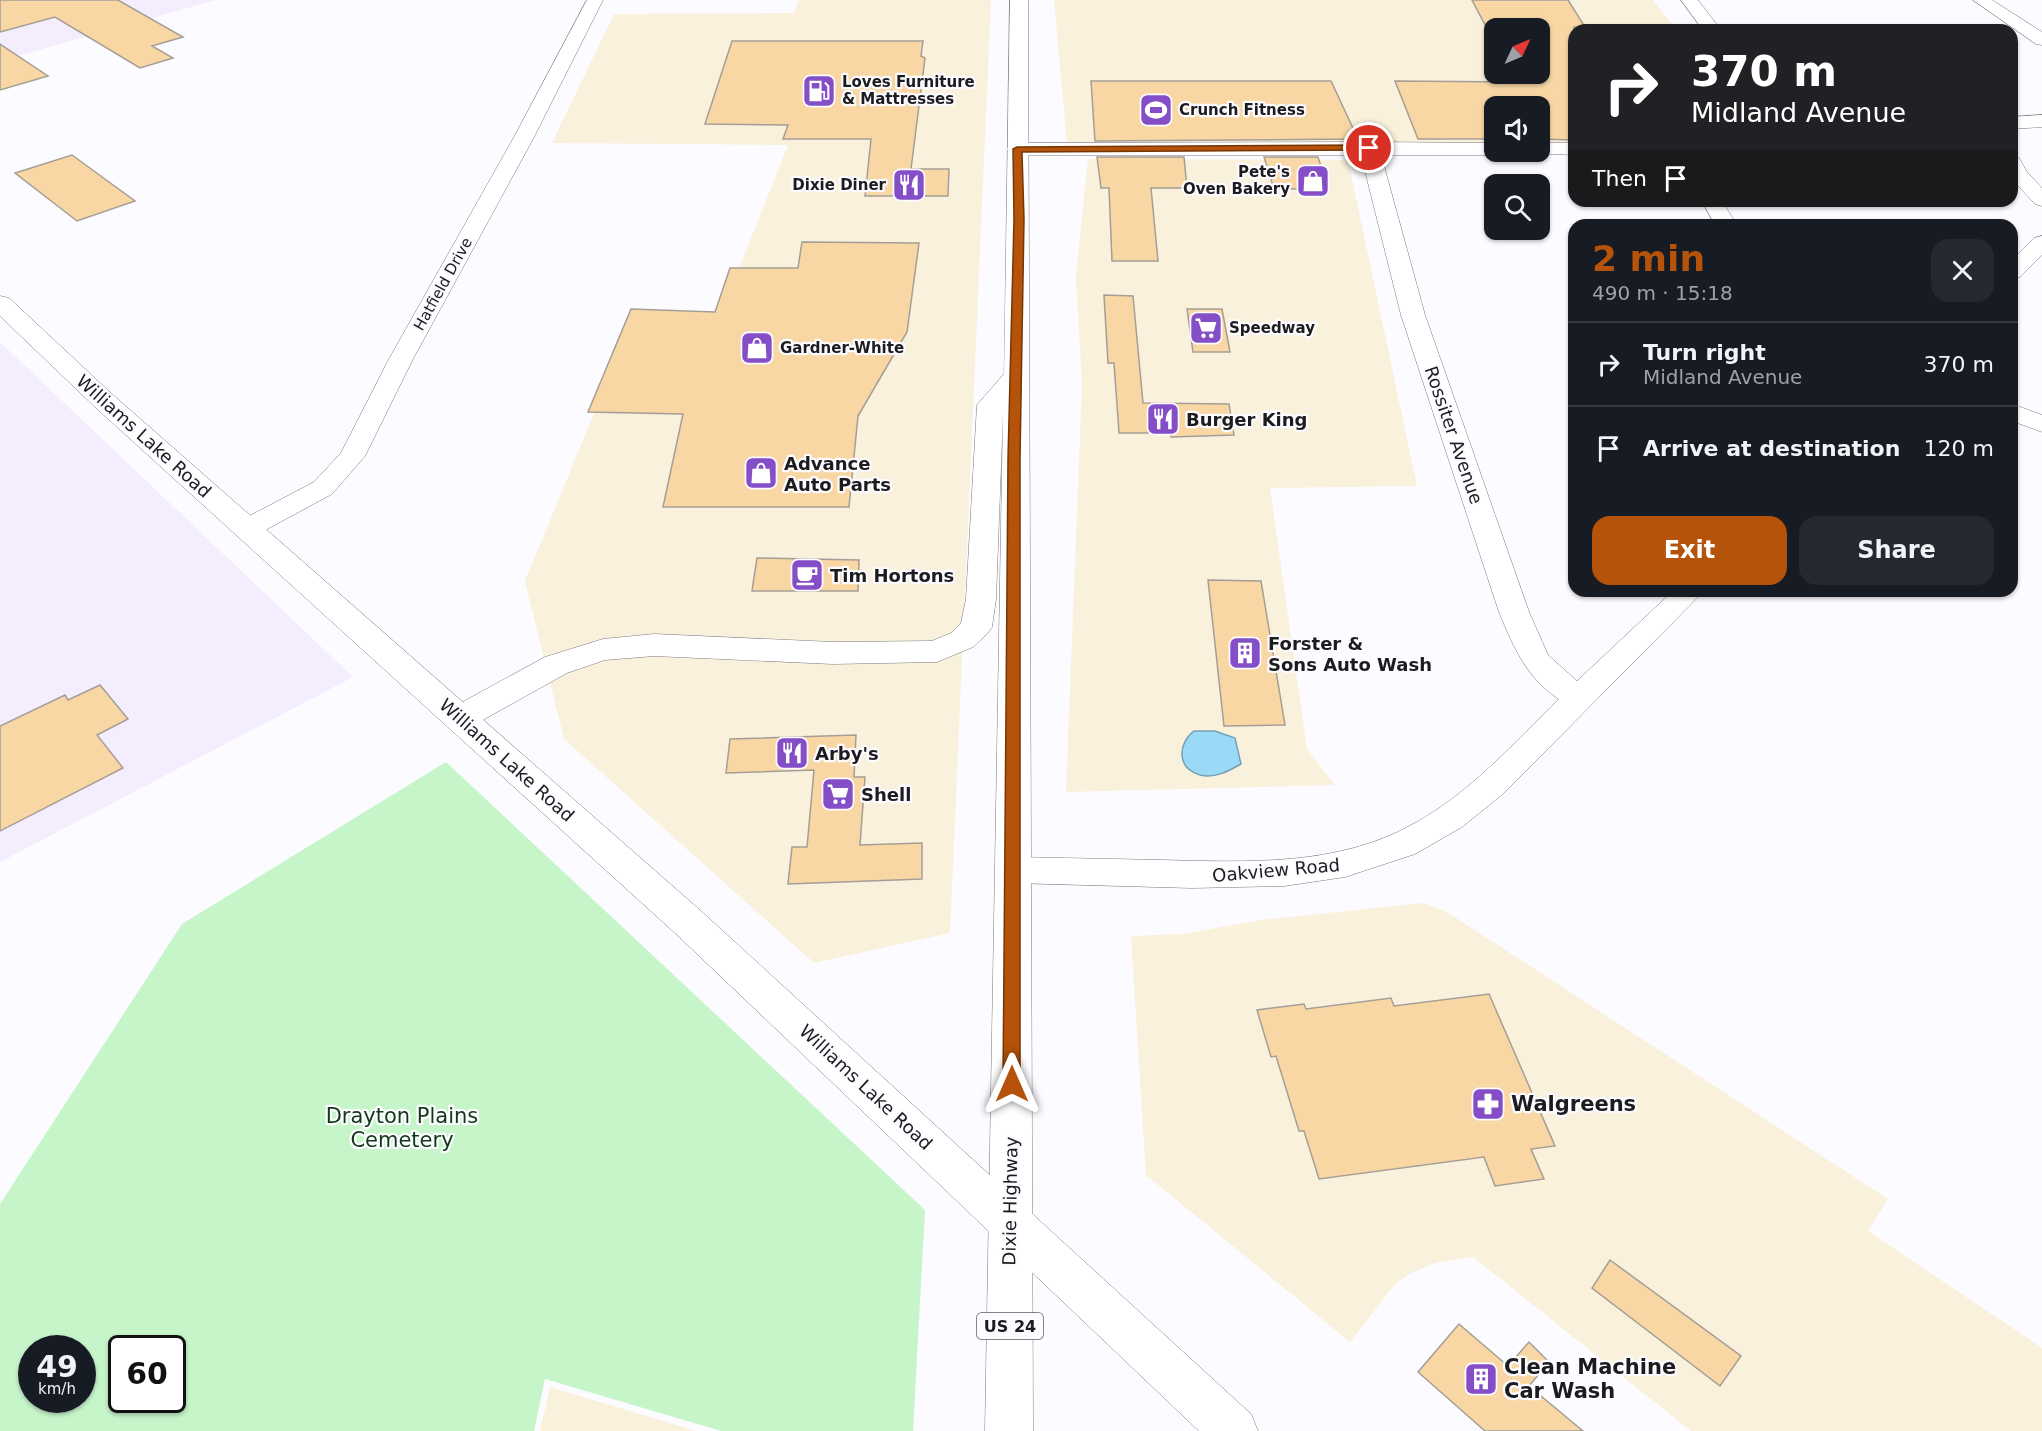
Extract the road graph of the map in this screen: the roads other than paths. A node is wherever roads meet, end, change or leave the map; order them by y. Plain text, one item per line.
1 (595, 0) edge
2 (1019, 0) edge
3 (1689, 0) edge
4 (1987, 4) edge
5 (2042, 18) edge
6 (1707, 24) edge
7 (2018, 24) edge
8 (2018, 24) edge
9 (2042, 40) edge
10 (2042, 121) edge
11 (2018, 123) edge
12 (1369, 148) junction
13 (1017, 149) junction
14 (1484, 149) edge
15 (1550, 149) edge
16 (1568, 149) edge
17 (2018, 164) edge
18 (2042, 170) edge
19 (2018, 174) edge
20 (2042, 200) edge
21 (2042, 243) edge
22 (2018, 266) edge
23 (0, 303) edge
24 (1015, 377) junction
25 (2018, 414) edge
26 (2042, 424) edge
27 (248, 528) junction
28 (1684, 597) edge
29 (1580, 697) junction
30 (460, 718) junction
31 (1012, 870) junction
32 (1009, 1221) junction
33 (1009, 1431) edge
34 (1234, 1431) edge

1 - 27 street, Hatfield Drive
2 - 13 main road, Dixie Highway / US 24
3 - 6 street
4 - 5 street
4 - 7 street
8 - 9 street
10 - 11 street
12 - 13 street
12 - 14 street
12 - 29 street, Rossiter Avenue
13 - 24 main road, Dixie Highway / US 24
15 - 16 street
17 - 18 street
19 - 20 street
21 - 22 street
23 - 27 main road, Williams Lake Road
24 - 30 main road
24 - 31 main road, Dixie Highway / US 24
25 - 26 street
27 - 30 main road, Williams Lake Road
28 - 29 street, Oakview Road
29 - 31 street, Oakview Road
30 - 32 main road, Williams Lake Road
31 - 32 main road, Dixie Highway / US 24
32 - 33 main road, Dixie Highway / US 24
32 - 34 main road, Williams Lake Road

